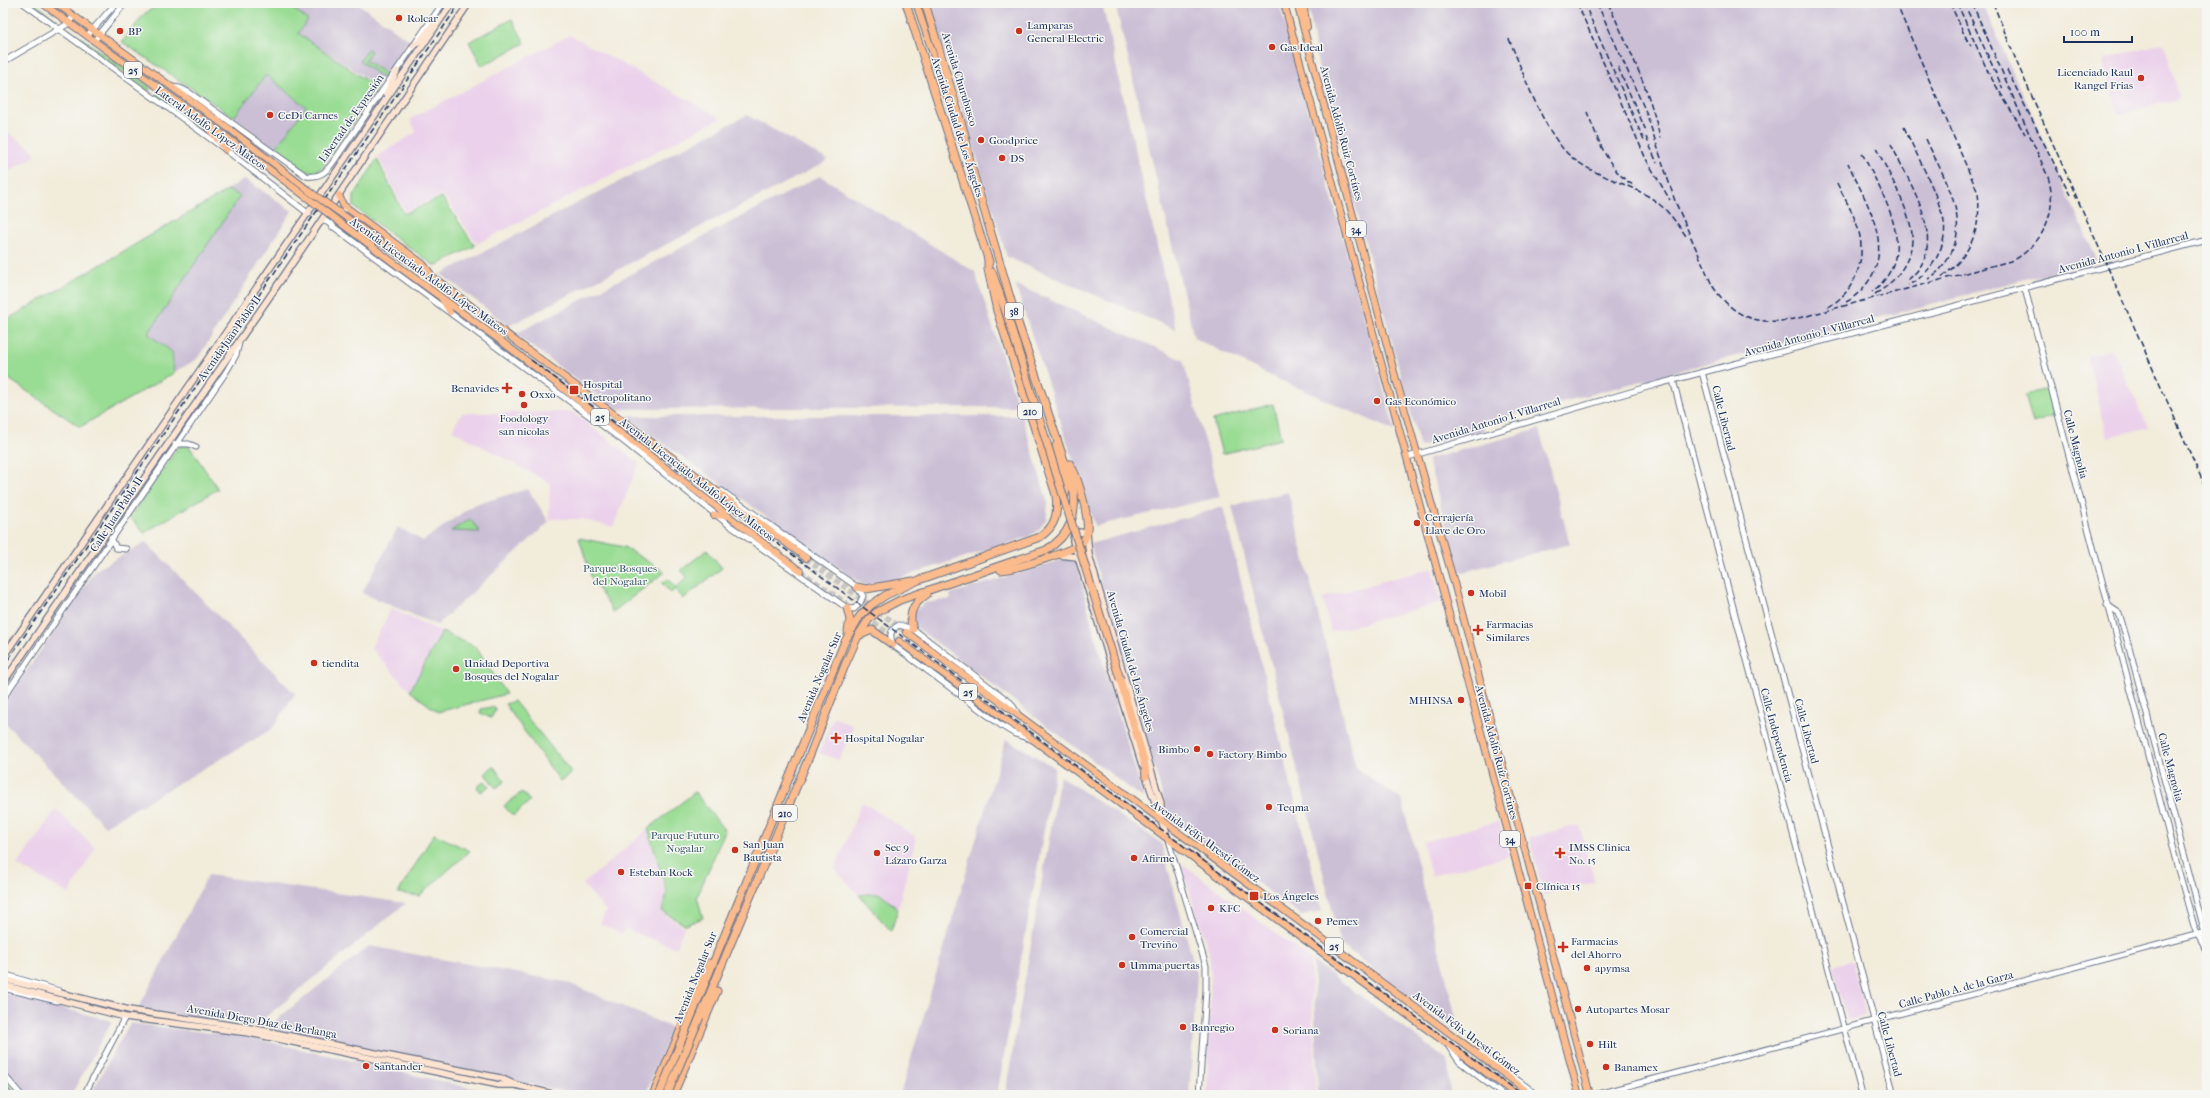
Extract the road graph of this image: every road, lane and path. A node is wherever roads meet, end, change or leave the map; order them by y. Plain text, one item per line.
1 (23, 3) edge
2 (42, 3) edge
3 (56, 3) edge
4 (116, 3) edge
5 (124, 3) edge
6 (443, 3) edge
7 (452, 3) edge
8 (469, 3) edge
9 (906, 3) edge
10 (916, 3) edge
11 (926, 3) edge
12 (1284, 3) edge
13 (1297, 3) edge
14 (1303, 3) edge
15 (447, 11) junction
16 (74, 16) junction
17 (68, 23) junction
18 (59, 29) junction
19 (92, 29) junction
20 (99, 34) junction
21 (87, 36) junction
22 (94, 41) junction
23 (413, 46) junction
24 (1310, 52) junction
25 (3, 62) edge
26 (397, 71) junction
27 (171, 88) junction
28 (380, 108) junction
29 (201, 118) junction
30 (226, 150) junction
31 (970, 162) junction
32 (339, 195) junction
33 (347, 208) junction
34 (308, 214) junction
35 (323, 219) junction
36 (332, 227) junction
37 (2207, 240) edge
38 (988, 259) junction
39 (430, 274) junction
40 (2025, 289) junction
41 (442, 298) junction
42 (450, 312) junction
43 (240, 339) junction
44 (1702, 372) junction
45 (1673, 380) junction
46 (1055, 434) junction
47 (1402, 437) joint
48 (175, 444) junction
49 (196, 447) dead end
50 (1418, 454) junction
51 (1408, 456) junction
52 (1064, 458) junction
53 (710, 485) junction
54 (1056, 496) junction
55 (706, 499) junction
56 (705, 507) junction
57 (714, 515) junction
58 (727, 516) junction
59 (1087, 533) junction
60 (111, 538) junction
61 (1075, 546) junction
62 (126, 549) dead end
63 (1053, 555) junction
64 (806, 558) tunnel mouth
65 (1078, 558) junction
66 (990, 569) junction
67 (800, 571) tunnel mouth
68 (919, 580) junction
69 (857, 587) junction
70 (934, 589) junction
71 (2107, 605) junction
72 (847, 608) junction
73 (913, 628) junction
74 (906, 632) tunnel mouth
75 (858, 636) junction
76 (845, 641) junction
77 (896, 643) junction
78 (3, 657) edge
79 (3, 682) edge
80 (3, 698) edge
81 (1020, 717) junction
82 (1146, 776) junction
83 (1153, 797) junction
84 (1143, 808) junction
85 (1162, 820) junction
86 (1168, 840) junction
87 (2206, 933) edge
88 (2197, 935) junction
89 (1326, 940) junction
90 (2203, 941) junction
91 (718, 950) junction
92 (1318, 951) junction
93 (2207, 954) edge
94 (724, 962) junction
95 (3, 974) edge
96 (3, 979) edge
97 (3, 985) edge
98 (3, 988) edge
99 (35, 989) junction
100 (65, 998) junction
101 (125, 1017) junction
102 (1874, 1021) junction
103 (1844, 1028) junction
104 (340, 1045) junction
105 (315, 1046) junction
106 (1449, 1047) junction
107 (1473, 1050) junction
108 (374, 1052) junction
109 (358, 1056) junction
110 (453, 1068) junction
111 (663, 1068) junction
112 (423, 1069) junction
113 (460, 1070) junction
114 (474, 1072) junction
115 (3, 1074) edge
116 (449, 1074) junction
117 (680, 1076) junction
118 (499, 1085) junction
119 (516, 1085) junction
120 (3, 1087) edge
121 (9, 1095) edge
122 (21, 1095) edge
123 (84, 1095) edge
124 (556, 1095) edge
125 (653, 1095) edge
126 (659, 1095) edge
127 (667, 1095) edge
128 (673, 1095) edge
129 (1199, 1095) edge
130 (1503, 1095) edge
131 (1517, 1095) edge
132 (1532, 1095) edge
133 (1538, 1095) edge
134 (1578, 1095) edge
135 (1590, 1095) edge
136 (1594, 1095) edge
137 (1862, 1095) edge
138 (1894, 1095) edge

1 - 18 street, Lateral Adolfo López Mateos
2 - 17 main road, Avenida Licenciado Adolfo López Mateos / 25
3 - 16 main road, Avenida Licenciado Adolfo López Mateos / 25
4 - 19 street
5 - 20 street
6 - 23 street, Libertad de Expresión
7 - 15 main road, Avenida Juan Pablo II
8 - 32 main road, Avenida Juan Pablo II
9 - 38 highway, Avenida Ciudad de Los Ángeles
10 - 31 main road, 38
11 - 31 highway, Avenida Churubusco
12 - 47 main road, Avenida Adolfo Ruiz Cortínes / 34
13 - 24 main road, Avenida Adolfo Ruiz Cortínes / 34
14 - 24 main road
15 - 23 main road
15 - 28 main road, Avenida Juan Pablo II
16 - 17 street
16 - 19 main road, Avenida Licenciado Adolfo López Mateos / 25
17 - 18 street
17 - 21 main road, Avenida Licenciado Adolfo López Mateos / 25
18 - 25 street
18 - 30 street, Lateral Adolfo López Mateos
19 - 20 main road, Avenida Licenciado Adolfo López Mateos / 25
19 - 21 street
20 - 22 street
20 - 27 main road, Avenida Licenciado Adolfo López Mateos / 25
21 - 22 main road, Avenida Licenciado Adolfo López Mateos / 25
22 - 29 main road, Avenida Licenciado Adolfo López Mateos / 25
23 - 26 street, Libertad de Expresión
24 - 50 main road, Avenida Adolfo Ruiz Cortínes / 34
26 - 27 street, Libertad de Expresión
26 - 28 main road
27 - 39 main road, Avenida Licenciado Adolfo López Mateos / 25, bridge
28 - 34 main road, Avenida Juan Pablo II
29 - 30 main road
29 - 41 main road, Avenida Licenciado Adolfo López Mateos / 25, bridge
30 - 34 street, Lateral Adolfo López Mateos
31 - 46 highway, Avenida Ciudad de Los Ángeles / 38
32 - 33 main road
32 - 35 main road, Avenida Juan Pablo II
33 - 36 street
33 - 39 main road
34 - 78 main road, Avenida Juan Pablo II
35 - 36 street
35 - 43 main road, Avenida Juan Pablo II
36 - 42 street
37 - 40 street, Avenida Antonio I. Villarreal
38 - 54 highway, Avenida Nogalar Sur / 210
38 - 82 highway, bridge
39 - 53 main road, Avenida Licenciado Adolfo López Mateos / 25
40 - 44 street, Avenida Antonio I. Villarreal
40 - 71 street, Calle Magnolia
41 - 42 main road
41 - 55 main road, Avenida Licenciado Adolfo López Mateos / 25
42 - 56 street
43 - 48 street, Calle Juan Pablo II
43 - 79 main road, Avenida Juan Pablo II
44 - 45 street, Avenida Antonio I. Villarreal
44 - 102 street, Calle Libertad
45 - 50 street, Avenida Antonio I. Villarreal
45 - 103 street, Calle Independencia
46 - 52 highway, Avenida Ciudad de Los Ángeles / 38
46 - 54 highway
47 - 51 main road, Avenida Adolfo Ruíz Cortines / 34
48 - 49 street
48 - 60 street, Calle Juan Pablo II
50 - 51 street, Avenida Antonio I. Villarreal
50 - 135 main road, Avenida Adolfo Ruíz Cortines / 34
51 - 134 main road, Avenida Adolfo Ruíz Cortines / 34
52 - 59 highway
52 - 66 highway, Avenida Nogalar Sur / 210
53 - 64 main road, Avenida Licenciado Adolfo López Mateos / 25
53 - 69 street
54 - 68 highway, Avenida Nogalar Sur / 210
55 - 56 main road
55 - 58 main road, Avenida Licenciado Adolfo López Mateos / 25
56 - 57 street
57 - 58 main road
57 - 72 street
58 - 67 main road, Avenida Licenciado Adolfo López Mateos / 25
59 - 61 highway
59 - 61 main road
59 - 85 main road, Avenida Ciudad de Los Ángeles
60 - 62 street
60 - 80 street, Calle Juan Pablo II
61 - 63 highway
61 - 65 main road, Avenida Ciudad de Los Ángeles
63 - 65 main road
63 - 66 highway
65 - 82 main road, Avenida Ciudad de Los Ángeles
66 - 70 highway, Avenida Nogalar Sur / 210
68 - 69 highway
68 - 76 highway, Avenida Nogalar Sur / 210
69 - 72 street
70 - 73 highway
70 - 75 highway, Avenida Nogalar Sur / 210
71 - 87 street, Calle Magnolia
71 - 88 street, Calle Magnolia
72 - 76 highway
73 - 77 street
73 - 81 street
74 - 81 main road, Avenida Félix Uresti Gómez / 25
75 - 77 highway
75 - 94 highway, Avenida Nogalar Sur / 210
76 - 91 highway, Avenida Nogalar Sur / 210
77 - 86 main road, Avenida Félix Uresti Gómez / 25
81 - 84 main road, Avenida Félix Uresti Gómez / 25
82 - 83 main road, Avenida Ciudad de Los Ángeles
83 - 84 main road
83 - 85 main road, Avenida Ciudad de Los Ángeles
84 - 85 main road, Avenida Félix Uresti Gómez / 25
85 - 86 main road, Avenida Ciudad de Los Ángeles
85 - 89 main road, Avenida Félix Uresti Gómez / 25
86 - 92 main road, Avenida Félix Uresti Gómez / 25
86 - 129 street, Avenida Ciudad de Los Ángeles
87 - 88 street, Calle Pablo A. de la Garza
87 - 90 street, Calle Magnolia
88 - 90 street, Calle Magnolia
88 - 102 street, Calle Pablo A. de la Garza
89 - 92 main road
89 - 107 main road, Avenida Félix Uresti Gómez / 25
90 - 93 street, Calle Magnolia
91 - 111 highway
91 - 126 highway, Avenida Nogalar Sur / 210, bridge
92 - 106 main road, Avenida Félix Uresti Gómez / 25
94 - 117 highway
94 - 127 highway, Avenida Nogalar Sur / 210, bridge
95 - 100 street
96 - 99 main road, Avenida Diego Díaz de Berlanga
97 - 99 main road, Avenida Diego Díaz de Berlanga
98 - 100 street
99 - 100 main road, Avenida Diego Díaz de Berlanga
100 - 101 main road, Avenida Diego Díaz de Berlanga
100 - 104 main road, Avenida Diego Díaz de Berlanga
101 - 105 main road, Avenida Diego Díaz de Berlanga
101 - 123 street
102 - 103 street, Calle Pablo A. de la Garza
102 - 138 street, Calle Libertad
103 - 136 street, Calle Pablo A. de la Garza
103 - 137 street, Calle Independencia
104 - 105 main road
104 - 108 main road, Avenida Diego Díaz de Berlanga
105 - 109 main road, Avenida Diego Díaz de Berlanga
106 - 130 street
106 - 131 main road, Avenida Félix Uresti Gómez / 25
107 - 132 main road, Avenida Félix Uresti Gómez / 25
107 - 133 street
108 - 109 main road
108 - 110 main road, Avenida Diego Díaz de Berlanga
109 - 112 main road, Avenida Diego Díaz de Berlanga
110 - 112 main road
110 - 113 main road, Avenida Diego Díaz de Berlanga
111 - 117 highway
111 - 125 highway
112 - 116 main road, Avenida Diego Díaz de Berlanga
113 - 114 main road, Avenida Diego Díaz de Berlanga
113 - 116 main road
114 - 118 main road
114 - 119 main road, Avenida Diego Díaz de Berlanga
115 - 122 street
116 - 118 main road, Avenida Diego Díaz de Berlanga
117 - 128 highway
118 - 119 main road, Avenida Diego Díaz de Berlanga
119 - 124 main road, Avenida Diego Díaz de Berlanga
120 - 121 street

